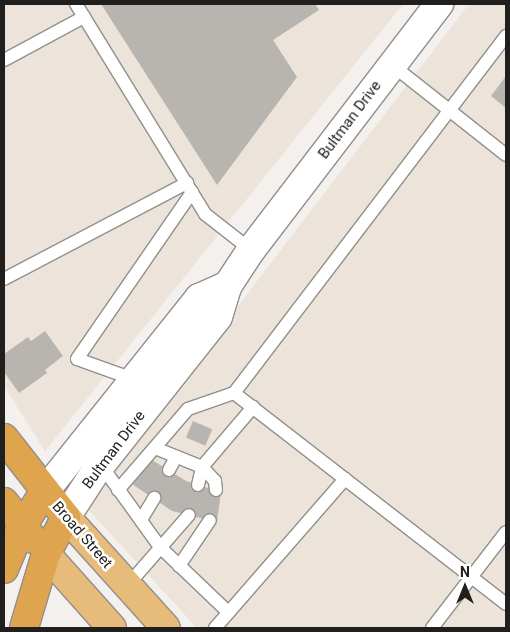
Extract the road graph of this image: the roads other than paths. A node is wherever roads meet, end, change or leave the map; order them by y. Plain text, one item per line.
1 (76, 4) edge
2 (439, 4) edge
3 (84, 17) junction
4 (506, 36) edge
5 (4, 60) edge
6 (392, 65) junction
7 (449, 110) junction
8 (506, 155) edge
9 (190, 188) junction
10 (251, 250) junction
11 (4, 279) edge
12 (228, 285) junction
13 (133, 379) junction
14 (234, 393) junction
15 (253, 407) junction
16 (4, 438) edge
17 (155, 448) junction
18 (176, 457) junction
19 (101, 465) junction
20 (202, 468) junction
21 (169, 470) dead end
22 (345, 479) junction
23 (198, 485) dead end
24 (118, 490) junction
25 (216, 490) dead end
26 (45, 492) junction
27 (154, 498) dead end
28 (4, 502) edge
29 (189, 515) dead end
30 (66, 517) junction
31 (141, 520) junction
32 (210, 520) dead end
33 (22, 526) junction
34 (506, 532) edge
35 (160, 547) junction
36 (46, 554) junction
37 (179, 566) junction
38 (4, 569) edge
39 (472, 578) junction
40 (128, 586) junction
41 (506, 604) edge
42 (229, 612) junction
43 (24, 628) edge
44 (112, 628) edge
45 (166, 628) edge
46 (215, 628) edge
47 (432, 628) edge

1 - 3 lane
2 - 6 street, Bultman Drive
3 - 5 lane
3 - 9 lane
4 - 7 lane
6 - 7 lane
6 - 10 street, Bultman Drive
7 - 8 lane
7 - 14 lane
9 - 10 lane
9 - 11 lane
9 - 13 lane
10 - 12 street, Bultman Drive
12 - 13 street, Bultman Drive
12 - 19 street, Bultman Drive
13 - 26 street, Bultman Drive
14 - 15 lane
14 - 17 lane
15 - 20 lane
15 - 22 lane
16 - 26 highway, Broad Street
17 - 18 lane
17 - 24 lane
18 - 20 lane
18 - 21 lane
19 - 24 lane
19 - 30 street, Bultman Drive
20 - 23 lane
20 - 25 lane
22 - 39 lane
22 - 42 lane
24 - 31 lane
26 - 30 highway, Broad Street
26 - 33 highway, Bultman Drive
27 - 31 lane
28 - 33 highway
29 - 35 lane
30 - 36 highway, Bultman Drive
30 - 40 main road, Broad Street
31 - 35 lane
32 - 37 lane
33 - 36 highway
33 - 38 highway, Bultman Drive
34 - 39 lane
35 - 37 lane
35 - 40 lane
36 - 43 highway, Bultman Drive
36 - 44 main road
37 - 42 lane
39 - 41 lane
39 - 47 lane
40 - 45 main road, Broad Street
42 - 46 lane

